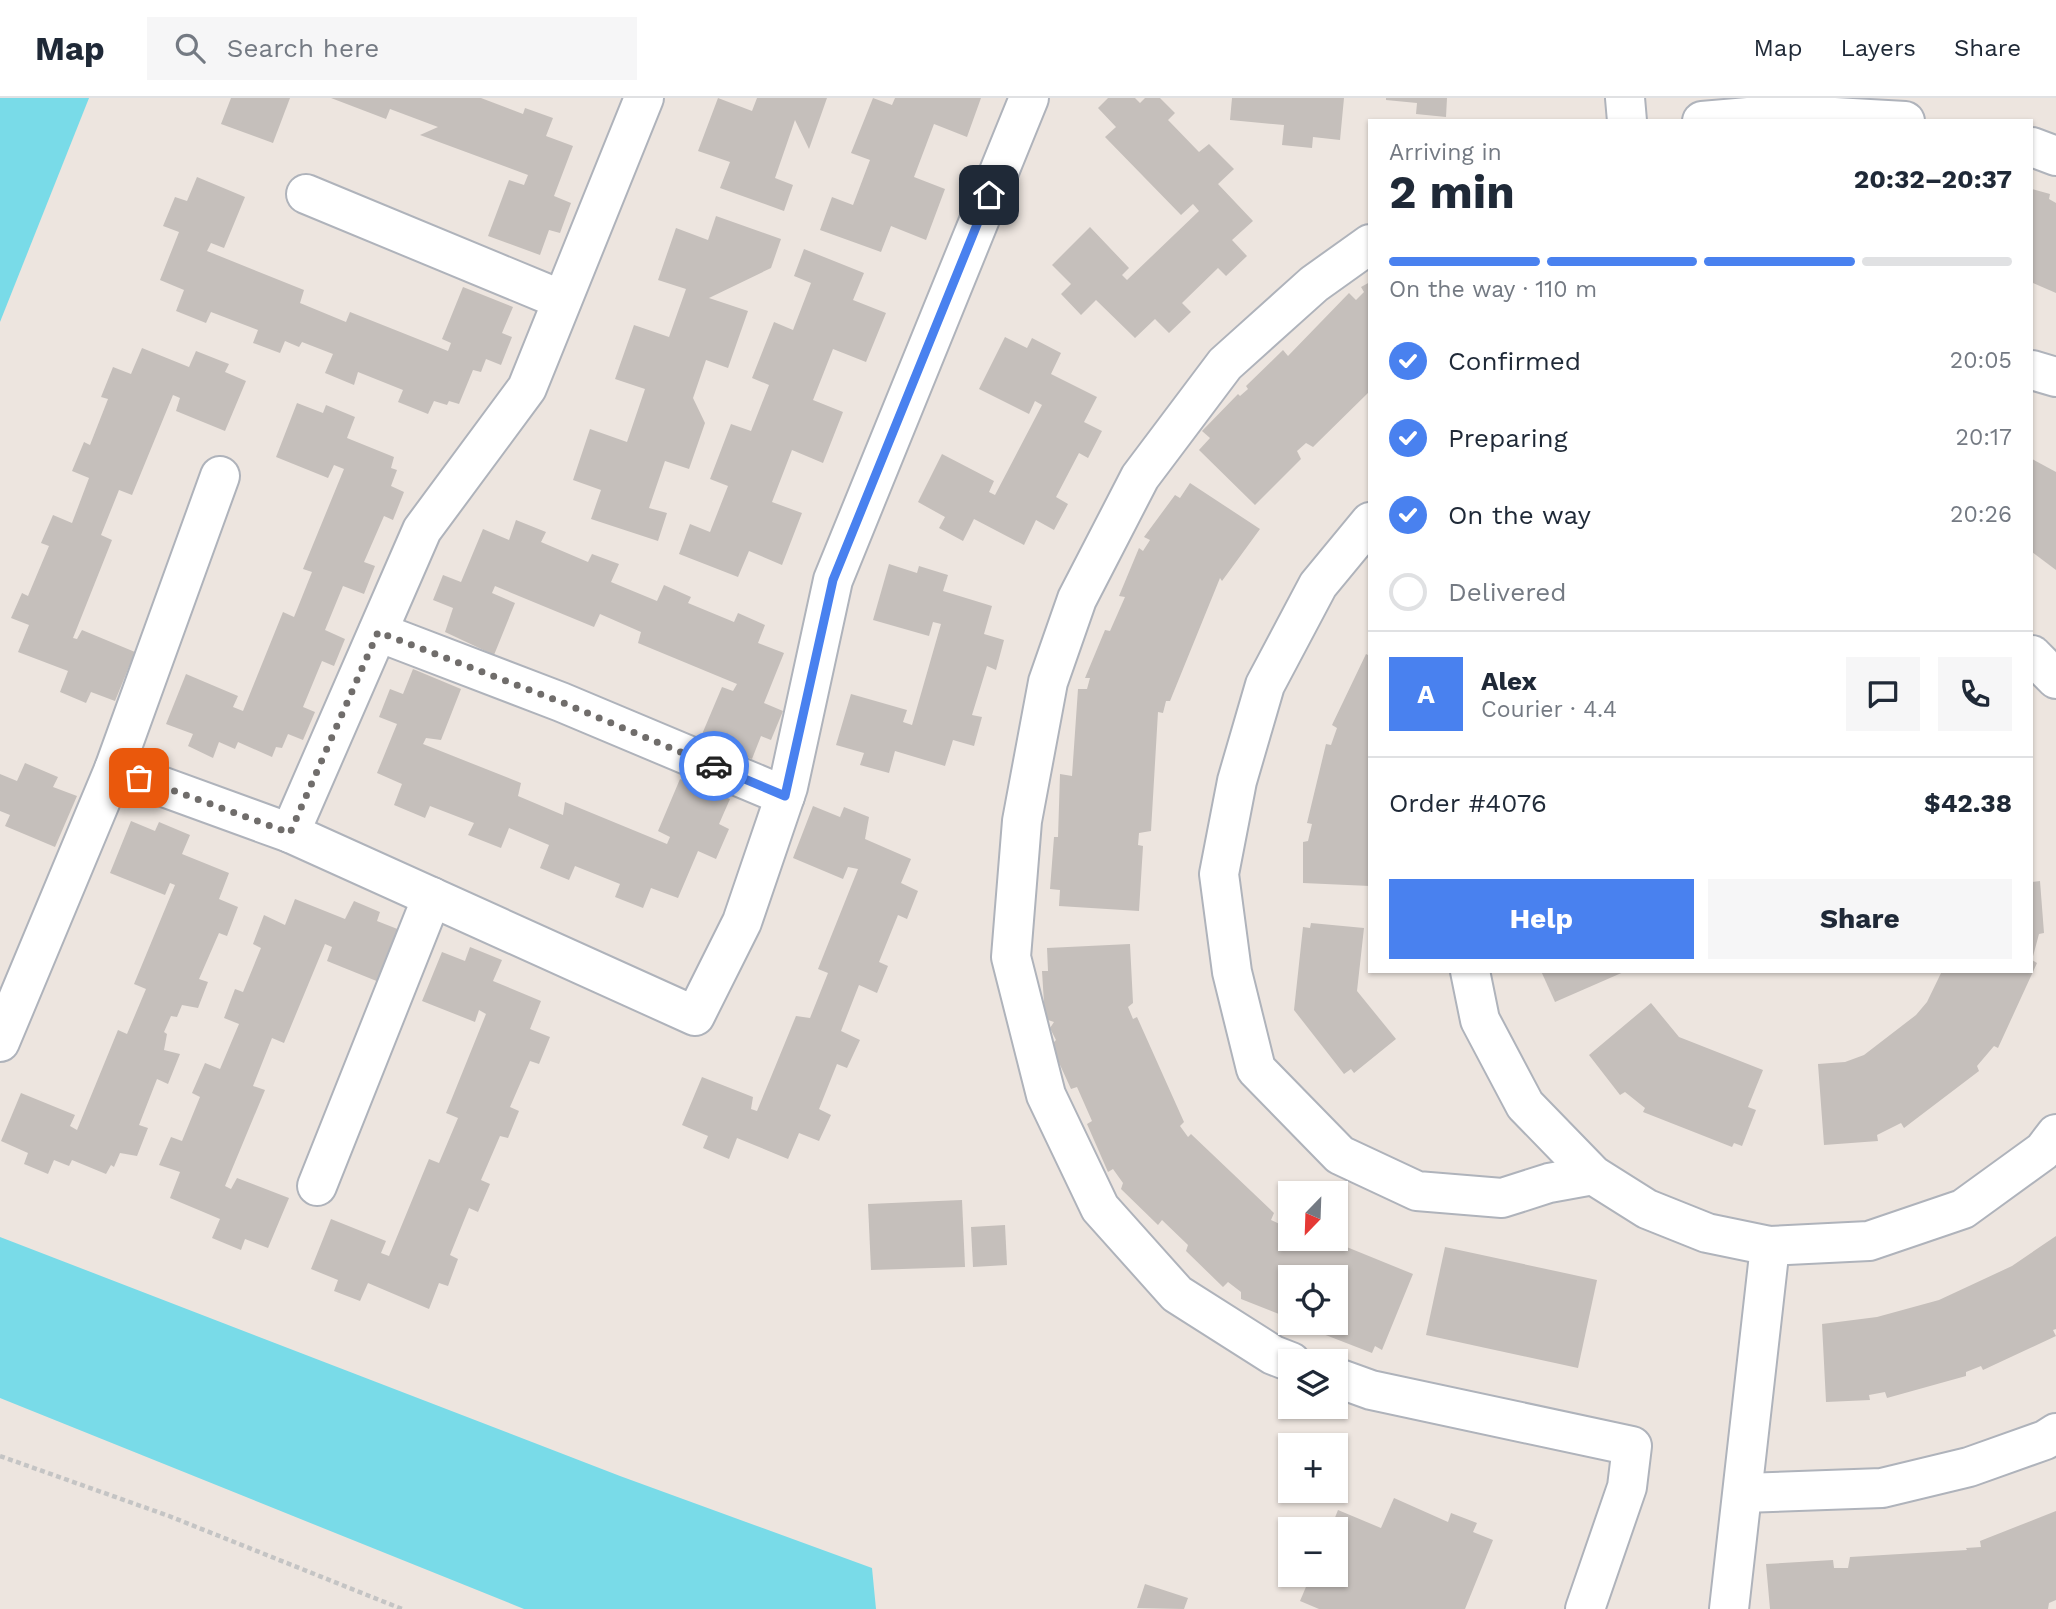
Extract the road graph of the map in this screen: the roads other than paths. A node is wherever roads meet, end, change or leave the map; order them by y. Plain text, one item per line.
1 (644, 98) edge
2 (1029, 98) edge
3 (1625, 98) edge
4 (1627, 119) edge
5 (1725, 119) edge
6 (1870, 119) edge
7 (2033, 147) edge
8 (2056, 156) edge
9 (306, 194) dead end
10 (1368, 245) edge
11 (562, 300) junction
12 (2033, 370) edge
13 (2056, 377) edge
14 (220, 476) dead end
15 (1368, 524) edge
16 (378, 632) junction
17 (2033, 656) edge
18 (2056, 679) edge
19 (114, 769) junction
20 (785, 796) junction
21 (290, 833) junction
22 (432, 897) junction
23 (1470, 973) edge
24 (0, 1042) edge
25 (2056, 1134) edge
26 (1593, 1175) junction
27 (317, 1186) dead end
28 (1770, 1246) junction
29 (1278, 1357) edge
30 (1348, 1382) edge
31 (2056, 1433) edge
32 (1743, 1493) junction
33 (1586, 1609) edge
34 (1729, 1609) edge

1 - 11 lane
2 - 20 lane
3 - 4 lane
5 - 6 lane
7 - 8 lane
9 - 11 lane
10 - 29 lane
11 - 16 lane
12 - 13 lane
14 - 19 lane
15 - 26 lane
16 - 20 lane
16 - 21 lane
17 - 18 lane
19 - 21 lane
19 - 24 lane
20 - 22 lane
21 - 22 lane
22 - 27 lane
23 - 26 lane
25 - 28 lane
26 - 28 lane
28 - 32 lane
30 - 33 lane
31 - 32 lane
32 - 34 lane

